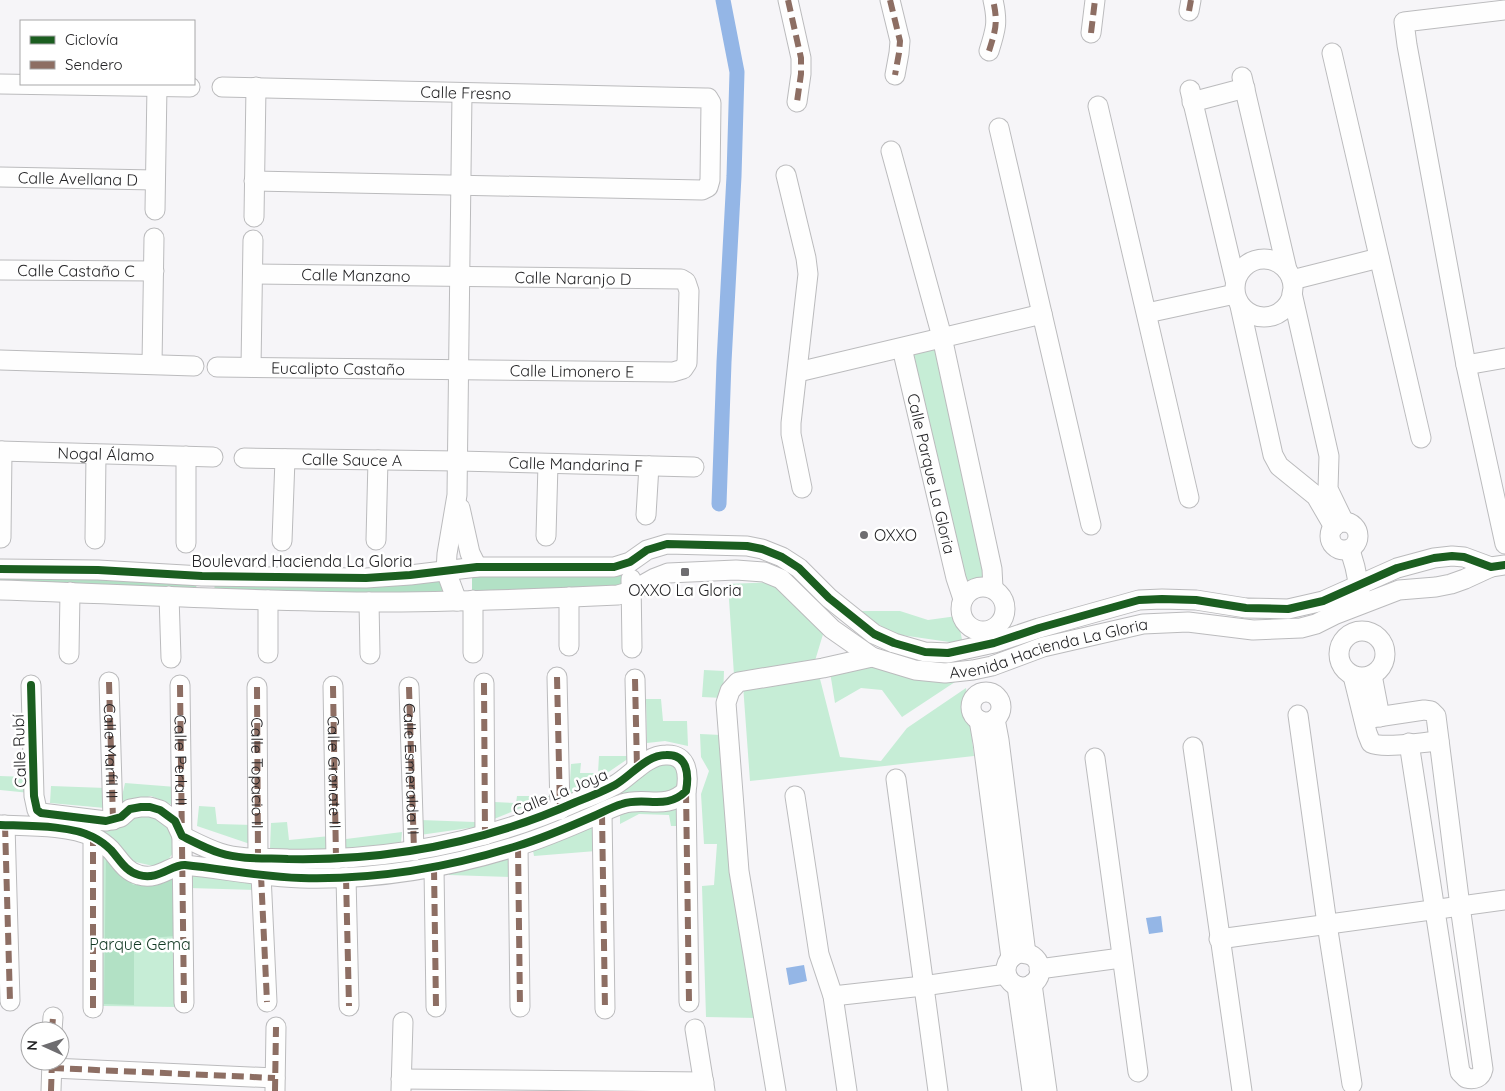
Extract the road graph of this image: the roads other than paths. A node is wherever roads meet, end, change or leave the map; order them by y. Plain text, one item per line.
1 (788, 0) edge
2 (890, 0) edge
3 (993, 0) edge
4 (1095, 0) edge
5 (1505, 10) edge
6 (1091, 33) dead end
7 (989, 50) dead end
8 (1332, 53) dead end
9 (895, 75) dead end
10 (0, 84) edge
11 (20, 84) edge
12 (78, 85) edge
13 (157, 86) junction
14 (190, 86) dead end
15 (222, 87) dead end
16 (256, 88) junction
17 (462, 92) junction
18 (797, 102) dead end
19 (1098, 106) dead end
20 (999, 128) dead end
21 (891, 151) dead end
22 (786, 175) dead end
23 (0, 177) edge
24 (155, 180) junction
25 (254, 182) junction
26 (461, 185) junction
27 (154, 210) dead end
28 (254, 218) dead end
29 (154, 238) dead end
30 (253, 240) dead end
31 (1379, 258) junction
32 (0, 270) edge
33 (154, 271) junction
34 (253, 274) junction
35 (460, 277) junction
36 (1291, 281) junction
37 (1237, 293) junction
38 (1147, 313) junction
39 (1042, 314) junction
40 (942, 337) junction
41 (902, 348) junction
42 (1505, 358) edge
43 (0, 360) edge
44 (152, 364) junction
45 (194, 366) dead end
46 (1466, 366) junction
47 (217, 367) dead end
48 (251, 367) junction
49 (683, 369) joint
50 (459, 370) junction
51 (798, 372) junction
52 (1421, 438) dead end
53 (1, 451) edge
54 (96, 454) junction
55 (186, 456) junction
56 (213, 457) dead end
57 (244, 458) dead end
58 (284, 459) junction
59 (378, 460) junction
60 (458, 461) junction
61 (548, 464) junction
62 (649, 466) junction
63 (694, 467) dead end
64 (802, 488) dead end
65 (1322, 492) junction
66 (458, 495) junction
67 (1189, 498) dead end
68 (646, 515) dead end
69 (1092, 525) dead end
70 (546, 536) dead end
71 (1, 538) edge
72 (95, 539) dead end
73 (376, 540) dead end
74 (282, 541) dead end
75 (186, 543) dead end
76 (1505, 544) edge
77 (630, 562) junction
78 (1498, 566) edge
79 (477, 567) junction
80 (0, 569) edge
81 (446, 571) junction
82 (202, 576) junction
83 (1359, 584) junction
84 (993, 588) junction
85 (0, 590) edge
86 (632, 591) junction
87 (70, 592) junction
88 (169, 596) junction
89 (202, 597) junction
90 (569, 597) junction
91 (963, 599) junction
92 (268, 600) junction
93 (465, 600) junction
94 (370, 602) junction
95 (1362, 604) junction
96 (966, 624) junction
97 (1360, 631) junction
98 (995, 635) junction
99 (569, 646) dead end
100 (632, 648) dead end
101 (970, 649) junction
102 (473, 652) dead end
103 (268, 653) dead end
104 (69, 654) dead end
105 (370, 654) dead end
106 (171, 658) dead end
107 (872, 658) junction
108 (992, 666) junction
109 (973, 670) junction
110 (1372, 675) junction
111 (1353, 676) junction
112 (557, 677) dead end
113 (635, 679) dead end
114 (109, 682) dead end
115 (484, 683) dead end
116 (31, 685) dead end
117 (180, 685) dead end
118 (333, 686) dead end
119 (257, 687) dead end
120 (409, 687) dead end
121 (983, 694) junction
122 (1298, 715) dead end
123 (1372, 718) junction
124 (987, 720) junction
125 (1438, 741) junction
126 (1409, 743) junction
127 (1192, 747) dead end
128 (1095, 758) dead end
129 (637, 768) junction
130 (896, 779) dead end
131 (686, 791) junction
132 (796, 796) dead end
133 (560, 810) junction
134 (602, 813) junction
135 (113, 820) junction
136 (3, 825) edge
137 (485, 835) junction
138 (182, 836) junction
139 (93, 837) junction
140 (454, 843) junction
141 (518, 846) junction
142 (414, 851) junction
143 (336, 859) junction
144 (219, 861) junction
145 (459, 862) junction
146 (182, 864) junction
147 (260, 867) junction
148 (434, 868) junction
149 (346, 877) junction
150 (1505, 900) edge
151 (1460, 906) junction
152 (1435, 910) junction
153 (1327, 924) junction
154 (1219, 939) junction
155 (1121, 958) junction
156 (1022, 971) junction
157 (923, 986) junction
158 (832, 996) junction
159 (10, 1001) dead end
160 (267, 1002) dead end
161 (689, 1002) dead end
162 (184, 1003) dead end
163 (349, 1006) dead end
164 (436, 1007) dead end
165 (520, 1007) dead end
166 (93, 1008) dead end
167 (605, 1009) dead end
168 (403, 1022) dead end
169 (276, 1027) dead end
170 (695, 1029) dead end
171 (70, 1066) edge
172 (52, 1071) edge
173 (1138, 1072) dead end
174 (275, 1084) edge
175 (1352, 1084) dead end
176 (401, 1085) edge
177 (518, 1086) edge
178 (704, 1087) edge
179 (51, 1091) edge
180 (776, 1091) edge
181 (847, 1091) edge
182 (938, 1091) edge
183 (1032, 1091) edge
184 (1047, 1091) edge
185 (1242, 1091) edge

1 - 18 street
2 - 9 street
3 - 7 street
4 - 6 street
5 - 46 street
8 - 31 street
10 - 11 street
12 - 13 street
13 - 14 street
13 - 24 street
15 - 16 street, Calle Fresno
16 - 17 street, Calle Fresno
16 - 25 street
17 - 26 street
17 - 26 street, Calle Fresno
19 - 38 street
20 - 39 street
21 - 40 street
22 - 51 street
23 - 24 street, Calle Avellana D
24 - 27 street
25 - 26 street
25 - 28 street
26 - 35 street
29 - 33 street
30 - 34 street
31 - 36 street
31 - 52 street
32 - 33 street, Calle Castaño C
33 - 44 street
34 - 35 street, Calle Manzano
34 - 48 street
35 - 49 street, Calle Naranjo D
35 - 50 street
36 - 37 street
36 - 37 street
36 - 37 street
36 - 65 street
37 - 38 street
37 - 65 street
38 - 67 street
39 - 40 street
39 - 69 street
40 - 41 street
40 - 84 street
41 - 51 street
41 - 91 street, Calle Parque La Gloria
42 - 46 street
43 - 44 street
44 - 45 street
46 - 76 street
47 - 48 street, Eucalipto Castaño
48 - 50 street, Eucalipto Castaño
49 - 50 street, Calle Limonero E
50 - 60 street
51 - 64 street
53 - 54 street, Nogal Álamo
53 - 71 street
54 - 55 street, Nogal Álamo
54 - 72 street
55 - 56 street, Nogal Álamo
55 - 75 street
57 - 58 street, Calle Sauce A
58 - 59 street, Calle Sauce A
58 - 74 street
59 - 60 street, Calle Sauce A
59 - 73 street
60 - 61 street, Calle Mandarina F
60 - 66 street
61 - 62 street, Calle Mandarina F
61 - 70 street
62 - 63 street, Calle Mandarina F
62 - 68 street
65 - 83 street
66 - 79 street
66 - 81 street
77 - 79 street, Boulevard Hacienda La Gloria
77 - 86 street
77 - 101 street, Boulevard Hacienda La Gloria
78 - 83 street, Boulevard Hacienda La Gloria
78 - 95 street, Avenida Hacienda La Gloria
79 - 81 street, Boulevard Hacienda La Gloria
80 - 82 street, Boulevard Hacienda La Gloria
81 - 82 street, Boulevard Hacienda La Gloria
81 - 93 street
82 - 89 street
83 - 95 street
83 - 98 street, Boulevard Hacienda La Gloria
84 - 91 street
84 - 98 street
85 - 87 street
86 - 90 street
86 - 100 street
86 - 107 street, Avenida Hacienda La Gloria
87 - 88 street
87 - 104 street
88 - 89 street
88 - 106 street
89 - 92 street
90 - 93 street
90 - 99 street
91 - 96 street
92 - 94 street
92 - 103 street
93 - 94 street
93 - 102 street
94 - 105 street
95 - 97 street
95 - 108 street, Avenida Hacienda La Gloria
96 - 98 street
96 - 101 street
97 - 110 street
97 - 111 street
98 - 101 street, Boulevard Hacienda La Gloria
98 - 108 street
101 - 109 street
107 - 109 street, Avenida Hacienda La Gloria
107 - 180 street
108 - 109 street, Avenida Hacienda La Gloria
108 - 121 street
109 - 121 street
110 - 111 street
110 - 123 street
111 - 123 street
112 - 133 street
113 - 129 street
114 - 135 street, Calle Marfil II
115 - 137 street
116 - 135 street, Calle Rubí
117 - 138 street, Calle Perla II
118 - 143 street, Calle Granate II
119 - 147 street, Calle Topacio II
120 - 142 street, Calle Esmeralda II
121 - 124 street
121 - 124 street
122 - 153 street
123 - 125 street
123 - 126 street
124 - 156 street
125 - 126 street
125 - 151 street
126 - 152 street
127 - 154 street
128 - 155 street
129 - 131 street, Calle La Joya
129 - 133 street, Calle La Joya
130 - 157 street
131 - 134 street, Calle La Joya
131 - 161 street
132 - 158 street
133 - 137 street, Calle La Joya
134 - 141 street, Calle La Joya
134 - 167 street
135 - 138 street
136 - 139 street
136 - 159 street
137 - 140 street, Calle La Joya
138 - 144 street, Calle La Joya
138 - 146 street, Calle Perla II
139 - 146 street
139 - 166 street
140 - 142 street, Calle La Joya
140 - 145 street
141 - 145 street, Calle La Joya
141 - 165 street
142 - 143 street, Calle La Joya
143 - 147 street, Calle La Joya
144 - 146 street, Calle La Joya
144 - 147 street, Calle La Joya
145 - 148 street, Calle La Joya
146 - 162 street, Calle Perla II
147 - 149 street, Calle La Joya
147 - 160 street, Calle Topacio II
148 - 149 street, Calle La Joya
148 - 164 street
149 - 163 street
150 - 151 street
151 - 152 street
151 - 152 street
152 - 153 street
153 - 154 street
153 - 175 street
154 - 185 street
155 - 156 street
155 - 173 street
156 - 157 street
156 - 183 street
156 - 184 street
157 - 158 street
157 - 182 street
158 - 181 street
168 - 176 street
169 - 174 street
170 - 178 street
171 - 174 street
172 - 179 street
176 - 177 street
177 - 178 street

